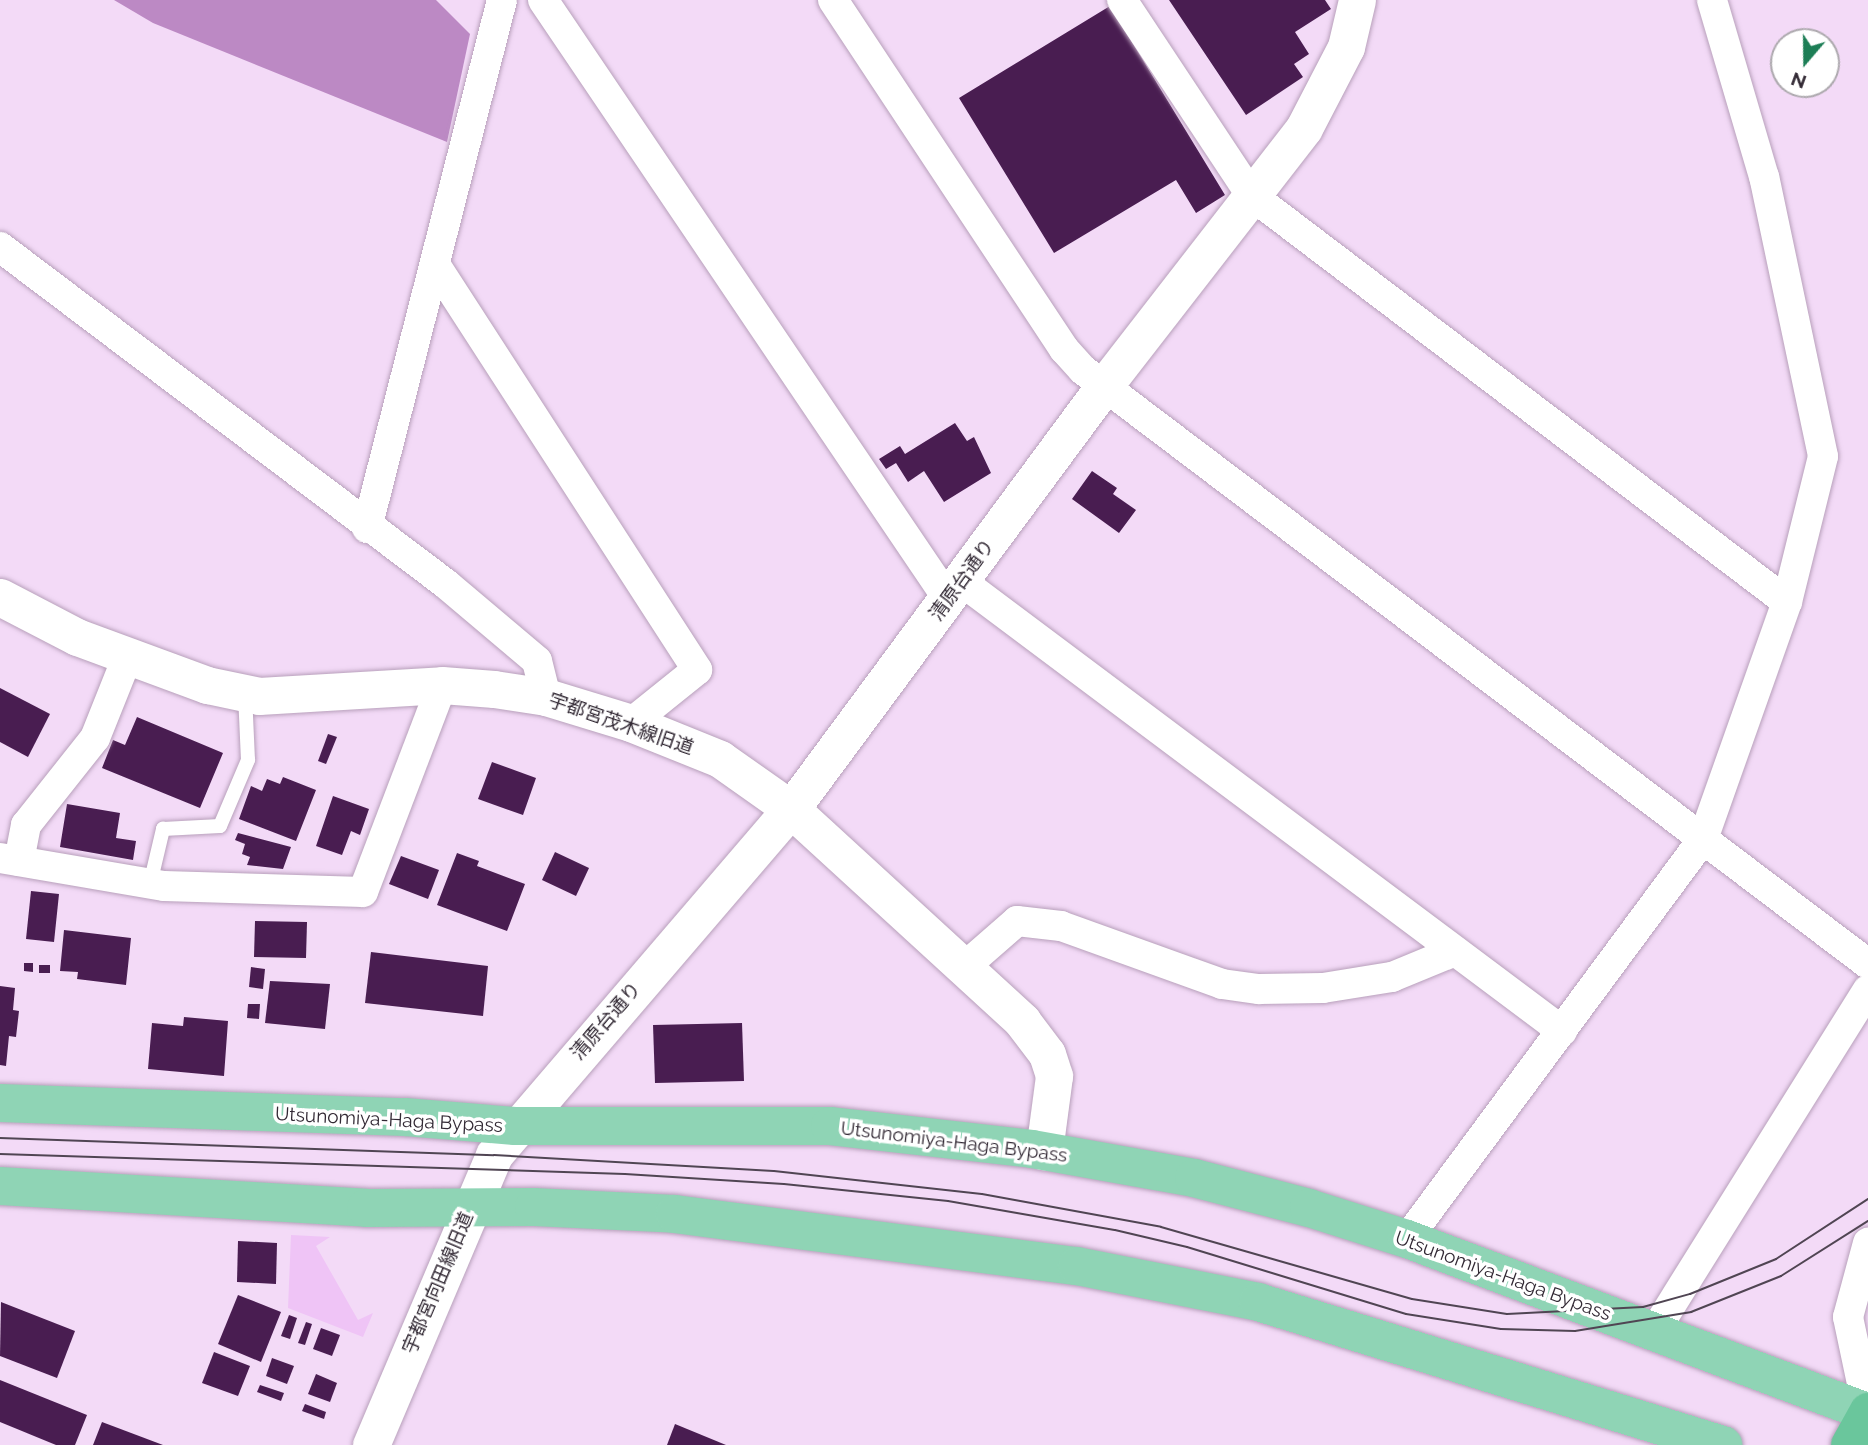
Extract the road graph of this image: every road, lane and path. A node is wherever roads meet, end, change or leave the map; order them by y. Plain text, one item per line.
1 (502, 0) edge
2 (543, 0) edge
3 (833, 0) edge
4 (1122, 0) edge
5 (1357, 0) edge
6 (1712, 0) edge
7 (1251, 195) junction
8 (0, 247) edge
9 (436, 266) junction
10 (1104, 386) junction
11 (367, 528) junction
12 (955, 590) junction
13 (0, 597) edge
14 (1787, 602) junction
15 (127, 657) junction
16 (442, 685) junction
17 (245, 693) junction
18 (546, 696) junction
19 (631, 723) junction
20 (791, 809) junction
21 (1703, 839) junction
22 (10, 860) edge
23 (150, 884) junction
24 (1455, 951) junction
25 (1868, 964) edge
26 (962, 969) junction
27 (1868, 990) edge
28 (1562, 1031) junction
29 (0, 1103) edge
30 (515, 1126) junction
31 (1044, 1151) junction
32 (0, 1186) edge
33 (470, 1206) junction
34 (1407, 1239) junction
35 (1868, 1242) edge
36 (1654, 1332) junction
37 (1868, 1412) edge
38 (371, 1445) edge
39 (1724, 1445) edge
40 (1850, 1445) edge

1 - 9 street
2 - 12 street
3 - 10 street
4 - 7 street
5 - 7 street, 清原台通り
6 - 14 street
7 - 10 street, 清原台通り
7 - 14 street
8 - 11 street
9 - 11 street
9 - 19 street
10 - 12 street, 清原台通り
10 - 21 street
11 - 18 street
12 - 20 street, 清原台通り
12 - 24 street
13 - 15 street, 宇都宮茂木線旧道
14 - 21 street
15 - 17 street, 宇都宮茂木線旧道
15 - 22 street
16 - 17 street, 宇都宮茂木線旧道
16 - 18 street, 宇都宮茂木線旧道
16 - 23 street
17 - 23 lane
18 - 19 street, 宇都宮茂木線旧道
19 - 20 street, 宇都宮茂木線旧道
20 - 26 street, 宇都宮茂木線旧道
20 - 30 street, 清原台通り
21 - 25 street
21 - 28 street
22 - 23 street
24 - 26 street
24 - 28 street
26 - 31 street, 宇都宮茂木線旧道
27 - 36 street
28 - 34 street
29 - 30 main road, Utsunomiya-Haga Bypass
30 - 31 main road, Utsunomiya-Haga Bypass
30 - 33 street, 宇都宮向田線旧道
31 - 34 main road, Utsunomiya-Haga Bypass
32 - 33 main road
33 - 38 street, 宇都宮向田線旧道
33 - 39 main road
34 - 36 main road, Utsunomiya-Haga Bypass
35 - 37 street
36 - 37 main road, Utsunomiya-Haga Bypass
37 - 40 highway

